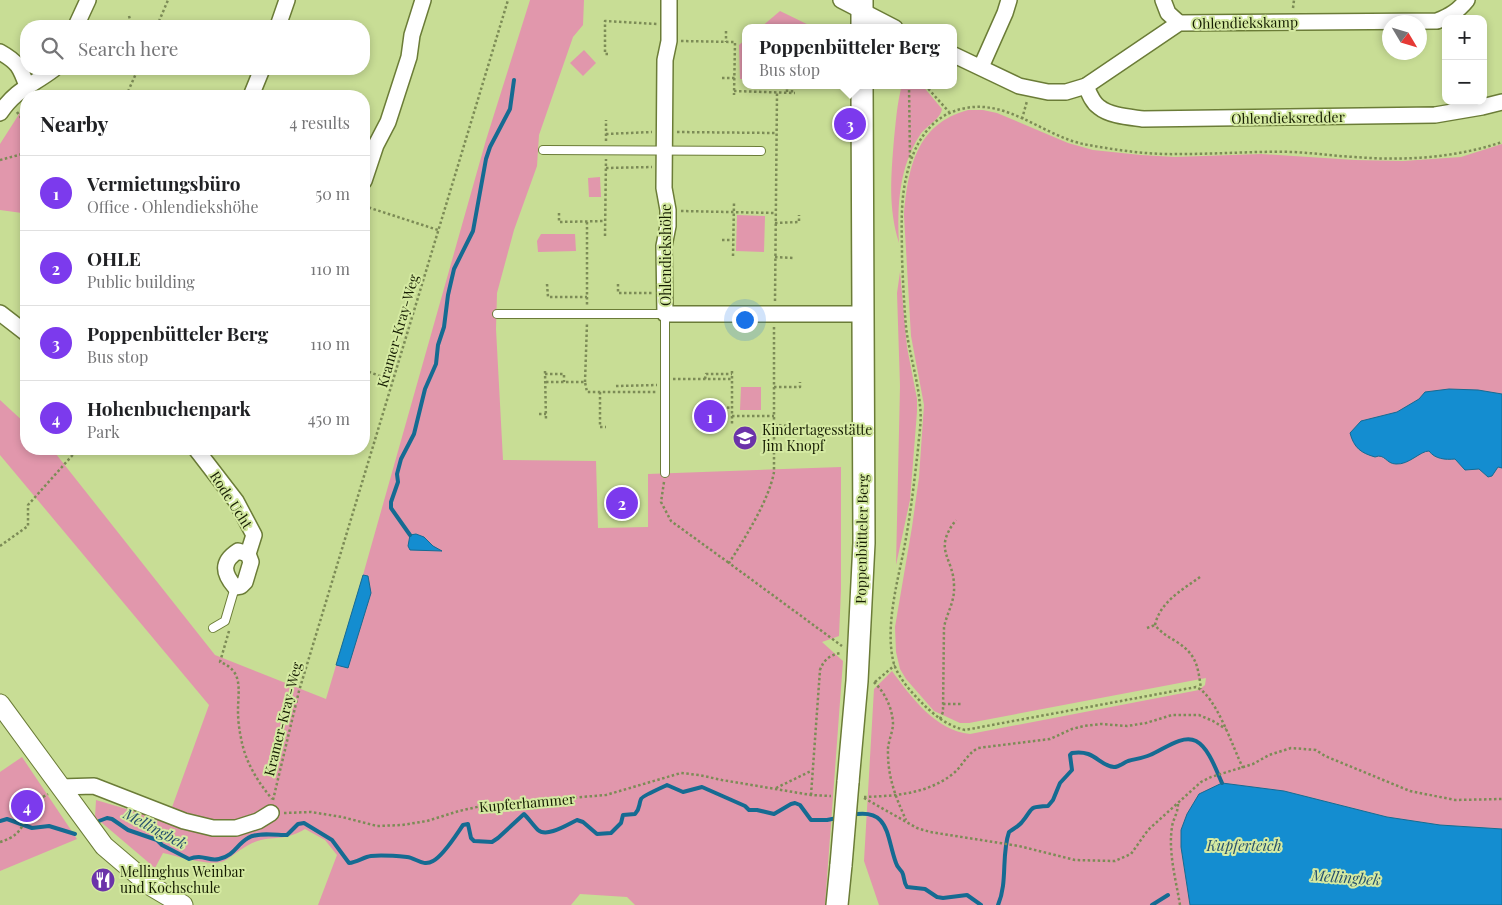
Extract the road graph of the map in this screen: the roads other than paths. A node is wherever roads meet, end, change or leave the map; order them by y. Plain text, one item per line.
1 (88, 0) edge
2 (287, 0) edge
3 (423, 0) edge
4 (669, 0) edge
5 (841, 0) edge
6 (1009, 0) edge
7 (1164, 0) edge
8 (1467, 0) edge
9 (862, 13) edge
10 (79, 20) edge
11 (280, 20) edge
12 (1179, 23) junction
13 (886, 24) edge
14 (0, 52) edge
15 (957, 55) edge
16 (981, 67) junction
17 (20, 68) edge
18 (23, 75) edge
19 (44, 75) edge
20 (260, 75) edge
21 (27, 86) junction
22 (1086, 86) junction
23 (862, 89) edge
24 (21, 90) edge
25 (253, 90) edge
26 (20, 91) edge
27 (1502, 102) edge
28 (0, 113) edge
29 (543, 150) dead end
30 (665, 151) junction
31 (761, 152) dead end
32 (370, 163) edge
33 (0, 312) edge
34 (497, 314) dead end
35 (665, 314) junction
36 (862, 314) junction
37 (20, 328) edge
38 (201, 455) edge
39 (665, 473) road end
40 (248, 554) junction
41 (234, 586) junction
42 (214, 628) dead end
43 (0, 704) edge
44 (60, 787) junction
45 (272, 807) road end
46 (183, 905) edge
47 (837, 905) edge

1 - 10 street
2 - 11 street
3 - 32 street
4 - 30 street, Ohlendiekshöhe
5 - 9 street
6 - 16 street
7 - 12 street
8 - 12 street, Ohlendiekskamp
9 - 13 street
12 - 22 street, Ohlendiekskamp
14 - 17 street
15 - 16 street, Ohlendiekskamp
16 - 22 street, Ohlendiekskamp
18 - 21 street
19 - 21 street
20 - 25 street
21 - 24 street
22 - 27 street, Ohlendieksredder
23 - 36 main road, Poppenbütteler Berg
26 - 28 street
29 - 30 lane
30 - 31 lane
30 - 35 street, Ohlendiekshöhe
33 - 37 street
34 - 35 lane
35 - 36 street, Ohlendiekshöhe
35 - 39 lane
36 - 47 main road, Poppenbütteler Berg, bridge
38 - 40 street, Rode Ucht
40 - 41 street, Rode Ucht
40 - 41 street, Rode Ucht
41 - 42 lane
43 - 44 street
44 - 45 street
44 - 46 street

